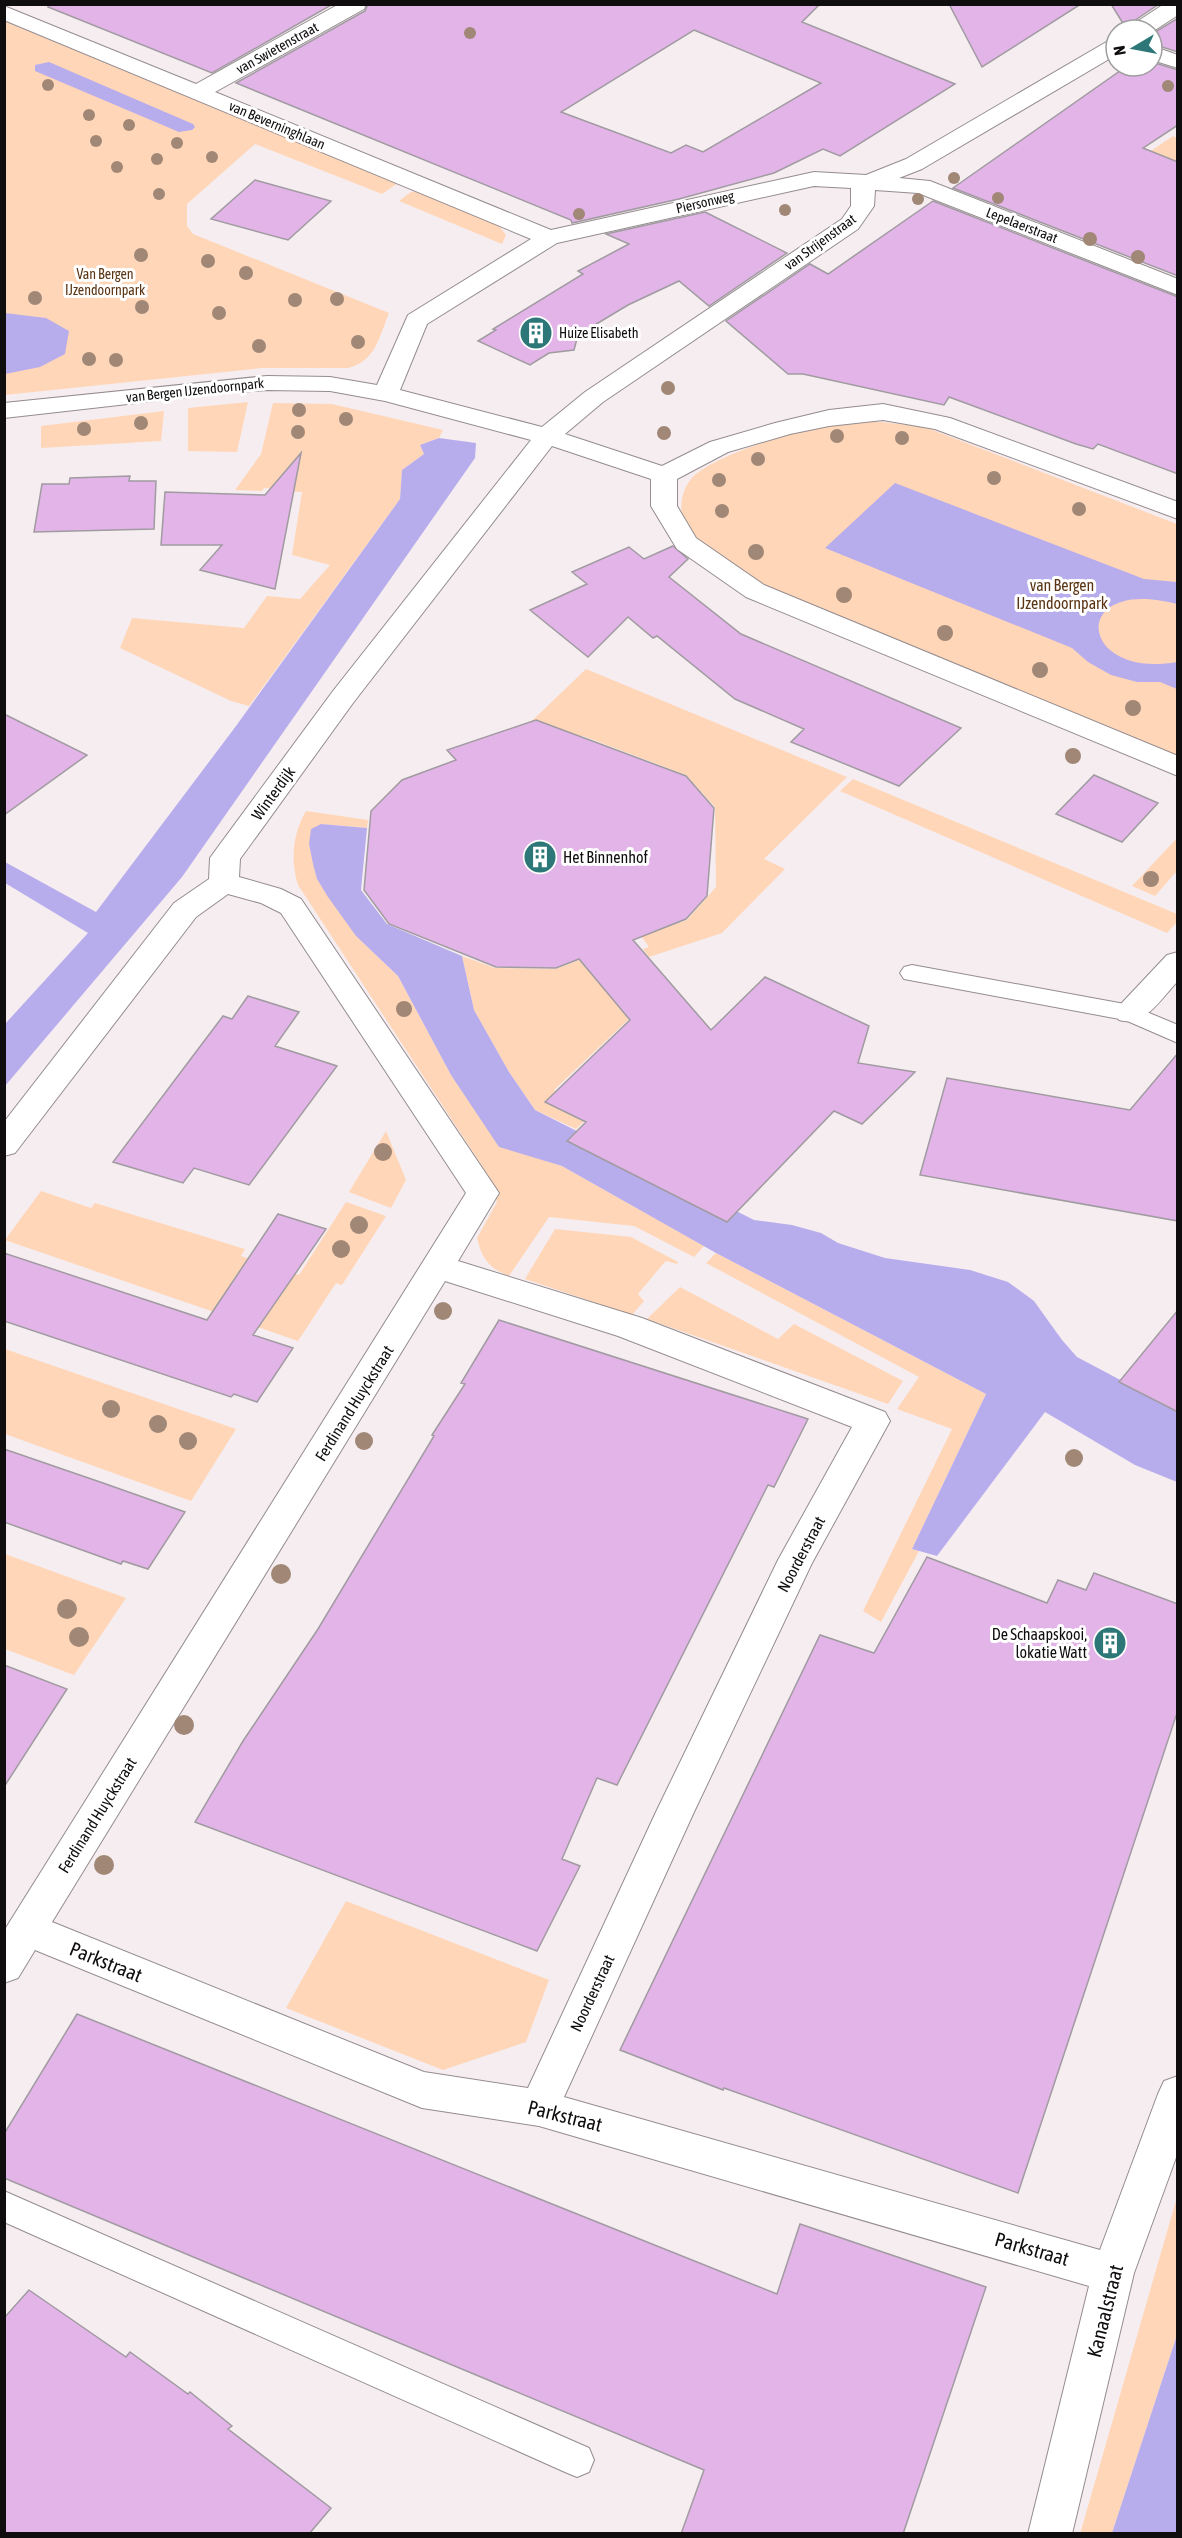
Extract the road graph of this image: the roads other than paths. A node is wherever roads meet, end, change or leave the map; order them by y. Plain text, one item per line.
1 (356, 4) edge
2 (1178, 5) edge
3 (4, 12) edge
4 (1158, 18) edge
5 (1104, 53) edge
6 (198, 92) junction
7 (862, 184) junction
8 (549, 238) junction
9 (1178, 288) edge
10 (386, 394) junction
11 (4, 411) edge
12 (547, 436) junction
13 (664, 475) junction
14 (1178, 511) edge
15 (1178, 767) edge
16 (224, 883) junction
17 (1175, 969) edge
18 (912, 973) dead end
19 (1130, 1013) junction
20 (1178, 1035) edge
21 (4, 1145) edge
22 (438, 1267) junction
23 (28, 1930) junction
24 (4, 1966) edge
25 (1178, 2094) edge
26 (540, 2108) junction
27 (4, 2206) edge
28 (1113, 2273) junction
29 (577, 2460) dead end
30 (1050, 2534) edge

1 - 6 street, van Swietenstraat
2 - 4 street
3 - 6 street, van Beverninghlaan
5 - 7 street
6 - 8 street, van Beverninghlaan
7 - 8 street, Piersonweg
7 - 9 street, Lepelaerstraat
7 - 12 street, van Strijenstraat
8 - 10 street
10 - 11 street, van Bergen IJzendoornpark
10 - 12 street, van Bergen IJzendoornpark
12 - 13 street, van Bergen IJzendoornpark
12 - 16 street, Winterdijk
13 - 14 street
13 - 15 street
16 - 21 street
16 - 22 street, Ferdinand Huyckstraat
17 - 19 street
18 - 19 lane
19 - 20 lane
22 - 23 street, Ferdinand Huyckstraat
22 - 26 street, Noorderstraat
23 - 24 street, Ferdinand Huyckstraat
23 - 26 street, Parkstraat
25 - 28 street, Kanaalstraat
26 - 28 street, Parkstraat
27 - 29 lane
28 - 30 street, Kanaalstraat

